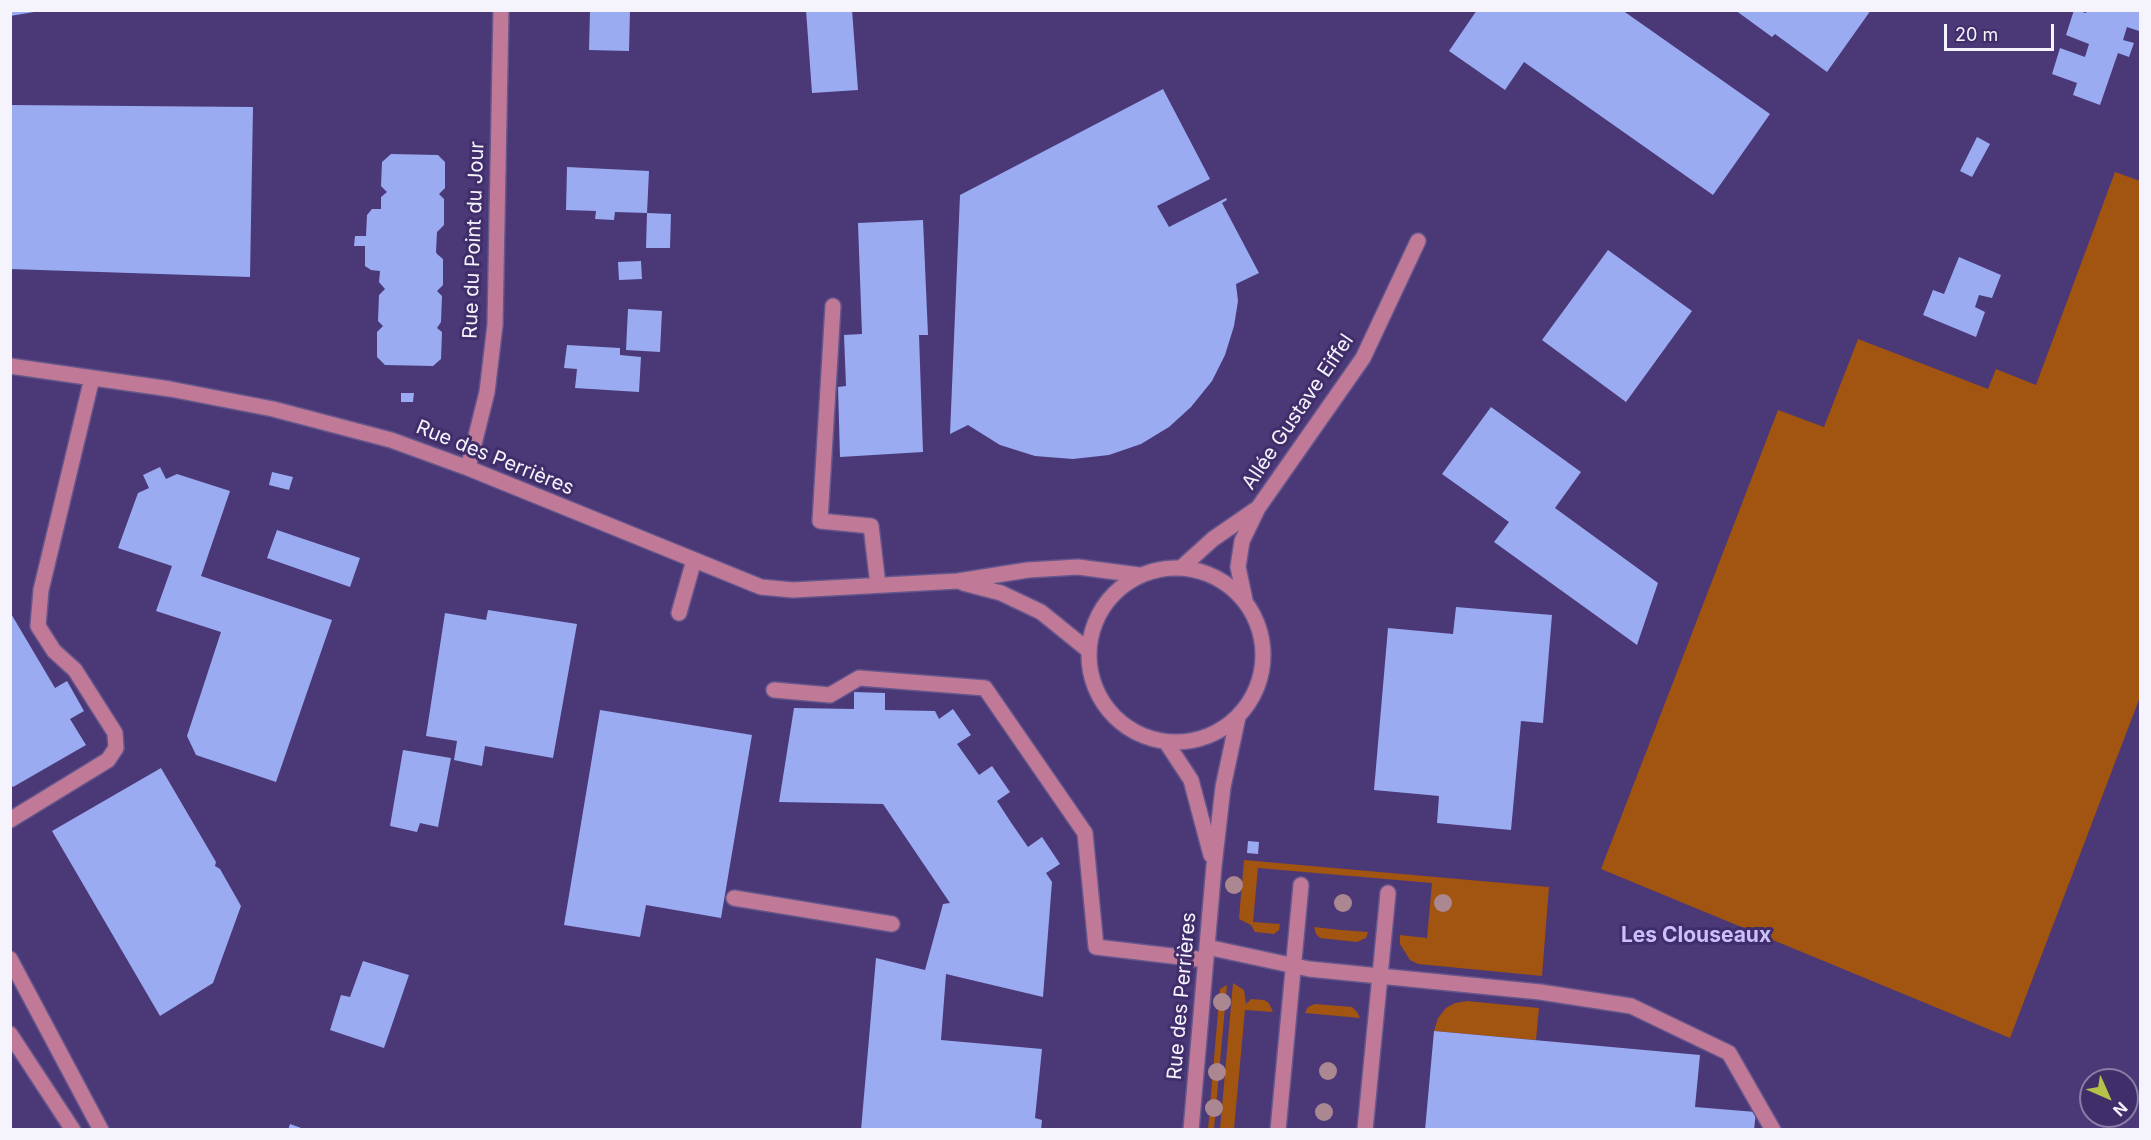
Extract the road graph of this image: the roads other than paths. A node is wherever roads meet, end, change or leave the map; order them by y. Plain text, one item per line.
1 (501, 10) edge
2 (1418, 241) dead end
3 (833, 306) dead end
4 (10, 366) edge
5 (92, 378) junction
6 (468, 468) junction
7 (1258, 508) junction
8 (694, 560) junction
9 (1182, 567) junction
10 (1139, 575) junction
11 (958, 581) junction
12 (878, 585) junction
13 (1245, 600) junction
14 (679, 613) dead end
15 (1088, 650) junction
16 (774, 690) dead end
17 (1238, 717) junction
18 (1166, 742) junction
19 (15, 814) edge
20 (1214, 866) junction
21 (1301, 885) dead end
22 (1388, 893) dead end
23 (734, 898) dead end
24 (892, 924) dead end
25 (1206, 954) junction
26 (10, 959) edge
27 (1293, 965) junction
28 (1380, 977) junction
29 (10, 1034) edge
30 (73, 1130) edge
31 (101, 1130) edge
32 (1191, 1130) edge
33 (1278, 1130) edge
34 (1365, 1130) edge
35 (1773, 1130) edge

1 - 6 street, Rue du Point du Jour
2 - 7 street, Allée Gustave Eiffel
3 - 12 street
4 - 5 street, Rue des Perrières
5 - 6 street, Rue des Perrières
5 - 19 street
6 - 8 street, Rue des Perrières
7 - 9 street
7 - 13 street
8 - 12 street, Rue des Perrières
8 - 14 street
9 - 10 street
9 - 13 street
10 - 11 street, Rue des Perrières
10 - 15 street
11 - 12 street, Rue des Perrières
11 - 15 street, Rue des Perrières
13 - 17 street
15 - 18 street
16 - 25 street
17 - 18 street
17 - 20 street, Rue des Perrières
18 - 20 street, Rue des Perrières
20 - 25 street, Rue des Perrières
21 - 27 street
22 - 28 street
23 - 24 street
25 - 27 street
25 - 32 street, Rue des Perrières
26 - 31 street
27 - 28 street
27 - 33 street
28 - 34 street
28 - 35 street
29 - 30 street

